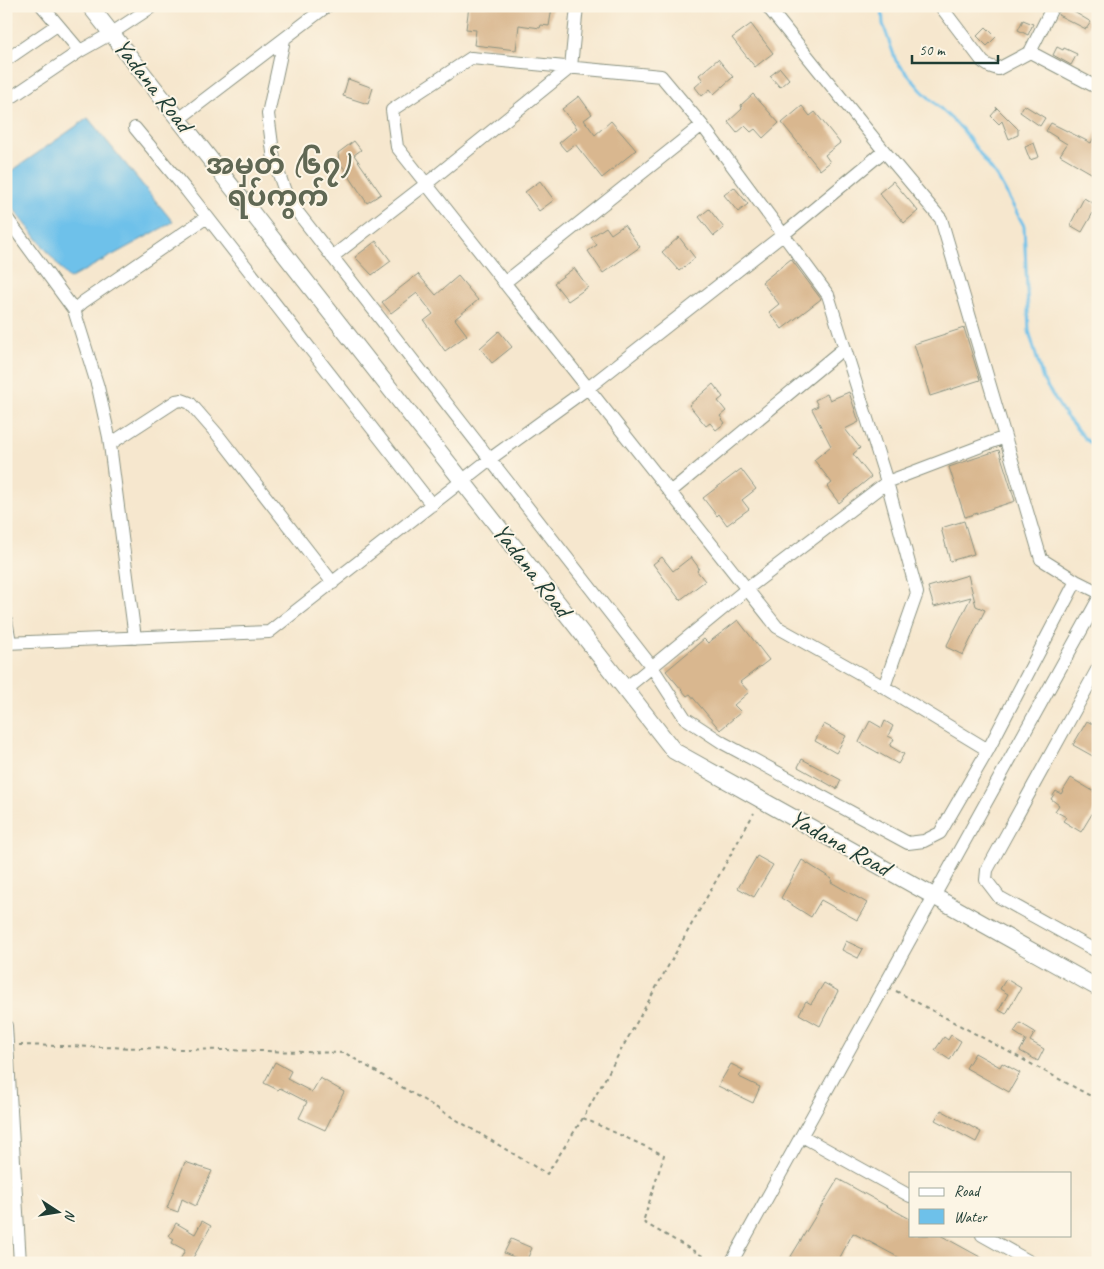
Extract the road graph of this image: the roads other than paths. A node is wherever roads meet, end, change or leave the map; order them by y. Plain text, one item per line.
1 (42, 6) edge
2 (90, 6) edge
3 (153, 6) edge
4 (327, 6) edge
5 (578, 6) edge
6 (768, 6) edge
7 (1053, 6) edge
8 (942, 8) dead end
9 (57, 25) junction
10 (112, 33) junction
11 (284, 40) junction
12 (80, 51) junction
13 (1030, 52) junction
14 (6, 60) edge
15 (571, 67) junction
16 (1098, 88) edge
17 (6, 101) edge
18 (179, 119) junction
19 (702, 126) junction
20 (136, 128) dead end
21 (884, 151) junction
22 (426, 184) junction
23 (6, 217) edge
24 (207, 217) junction
25 (784, 234) junction
26 (332, 257) junction
27 (504, 283) junction
28 (74, 310) junction
29 (844, 348) junction
30 (588, 388) junction
31 (1005, 437) junction
32 (110, 444) junction
33 (490, 459) junction
34 (462, 482) junction
35 (887, 482) junction
36 (670, 492) junction
37 (432, 505) junction
38 (1076, 581) junction
39 (333, 583) junction
40 (748, 588) junction
41 (1098, 592) edge
42 (1098, 600) edge
43 (6, 620) edge
44 (135, 638) junction
45 (8, 642) edge
46 (652, 667) junction
47 (1098, 668) edge
48 (884, 687) junction
49 (626, 688) junction
50 (988, 750) junction
51 (933, 895) junction
52 (1098, 952) edge
53 (1098, 988) edge
54 (6, 1026) edge
55 (7, 1045) edge
56 (802, 1136) junction
57 (909, 1195) edge
58 (984, 1236) edge
59 (20, 1263) edge
60 (731, 1263) edge
61 (1032, 1263) edge

1 - 9 street
2 - 10 main road, Yadana Road
3 - 10 street
4 - 11 street
5 - 15 street
6 - 21 street
7 - 13 street
8 - 13 street
9 - 12 street
9 - 14 street
10 - 12 street
10 - 18 main road, Yadana Road
11 - 18 street
11 - 26 street
12 - 17 street
13 - 16 street
15 - 19 street
15 - 22 street
15 - 22 street
18 - 34 main road, Yadana Road
19 - 25 street
19 - 27 street
20 - 24 street
21 - 25 street
21 - 31 street
22 - 26 street
22 - 27 street
23 - 28 street
24 - 28 street
24 - 37 street
25 - 29 street
25 - 30 street
26 - 33 street
27 - 30 street
28 - 32 street
29 - 35 street
29 - 36 street
30 - 33 street
30 - 36 street
31 - 35 street
31 - 38 street
32 - 39 street
32 - 44 street
33 - 34 street
33 - 46 street
34 - 37 street
34 - 49 main road, Yadana Road
35 - 40 street
35 - 48 street
36 - 40 street
37 - 39 street
38 - 41 street
38 - 50 street
39 - 44 street
40 - 46 street
40 - 48 street
42 - 51 street
43 - 45 street
44 - 45 street
46 - 49 street
46 - 50 street
47 - 52 street
48 - 50 street
49 - 51 main road, Yadana Road
51 - 53 main road, Yadana Road
51 - 56 street
54 - 55 street
55 - 59 street
56 - 57 street
56 - 60 street
58 - 61 street

